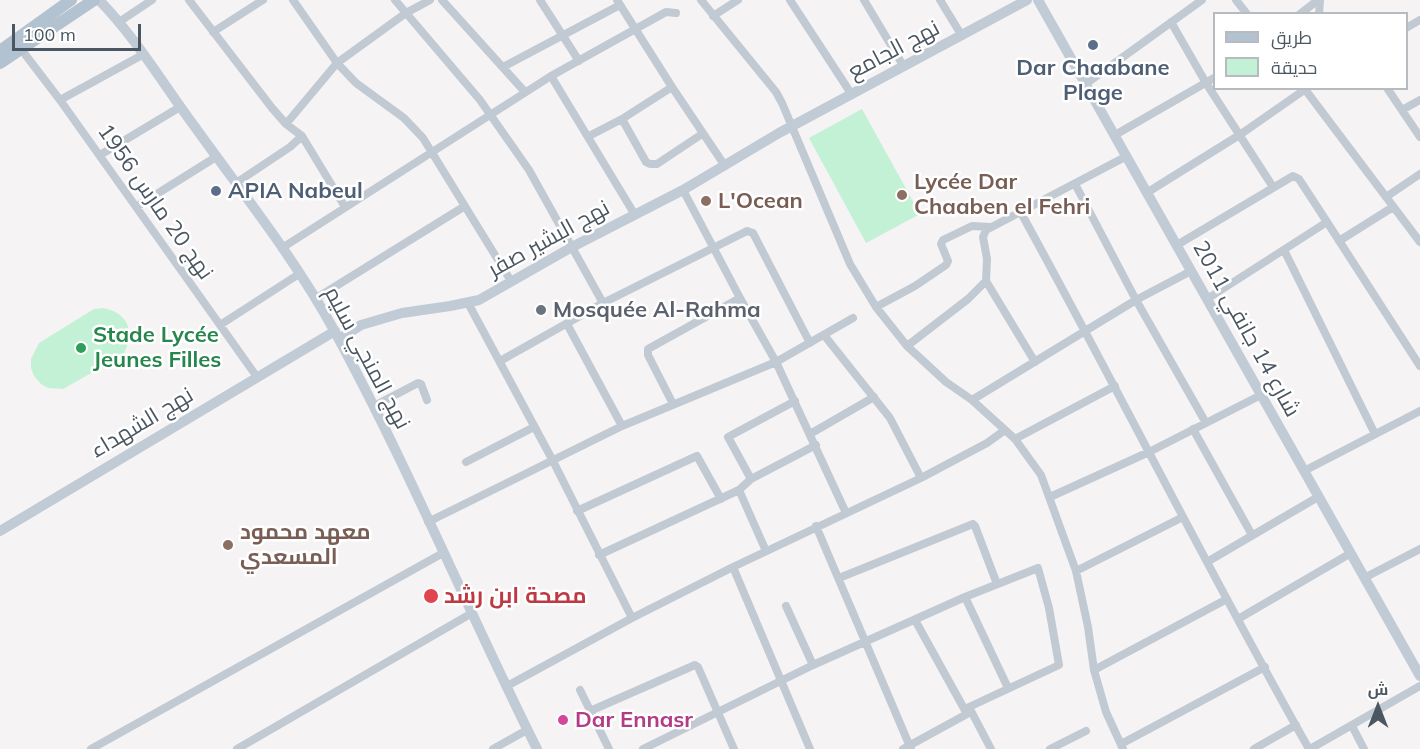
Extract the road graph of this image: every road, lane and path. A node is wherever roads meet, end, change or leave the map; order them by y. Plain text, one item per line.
1 (71, 0) edge
2 (94, 0) edge
3 (99, 0) edge
4 (106, 0) edge
5 (152, 0) edge
6 (189, 0) edge
7 (263, 0) edge
8 (293, 0) edge
9 (395, 0) edge
10 (430, 0) edge
11 (442, 0) edge
12 (540, 0) edge
13 (701, 0) edge
14 (738, 0) edge
15 (790, 0) edge
16 (864, 0) edge
17 (940, 0) edge
18 (1027, 0) edge
19 (1038, 0) edge
20 (1202, 0) edge
21 (1319, 0) edge
22 (619, 3) edge
23 (1303, 12) edge
24 (406, 13) junction
25 (676, 13) dead end
26 (713, 16) junction
27 (116, 18) junction
28 (1171, 22) junction
29 (635, 30) junction
30 (213, 32) junction
31 (562, 36) junction
32 (962, 36) junction
33 (21, 49) junction
34 (0, 51) edge
35 (144, 54) junction
36 (579, 61) junction
37 (0, 63) edge
38 (337, 63) junction
39 (503, 67) junction
40 (904, 68) junction
41 (551, 75) junction
42 (1213, 79) edge
43 (1087, 83) junction
44 (1206, 83) junction
45 (672, 87) junction
46 (1304, 90) edge
47 (1306, 90) edge
48 (1388, 90) edge
49 (525, 92) junction
50 (852, 95) junction
51 (60, 100) junction
52 (1420, 100) edge
53 (180, 107) junction
54 (1402, 110) junction
55 (489, 114) junction
56 (622, 119) junction
57 (286, 124) junction
58 (792, 126) junction
59 (702, 134) junction
60 (1241, 134) junction
61 (1115, 135) junction
62 (302, 136) junction
63 (589, 136) junction
64 (1420, 137) edge
65 (765, 142) joint
66 (432, 151) junction
67 (100, 155) junction
68 (1127, 156) junction
69 (216, 157) junction
70 (725, 166) junction
71 (1420, 174) edge
72 (236, 183) junction
73 (1075, 184) junction
74 (1274, 187) junction
75 (683, 190) junction
76 (1148, 192) junction
77 (1386, 197) junction
78 (465, 206) junction
79 (136, 207) junction
80 (345, 207) junction
81 (1393, 207) junction
82 (1020, 211) junction
83 (635, 214) junction
84 (1327, 222) junction
85 (990, 227) junction
86 (1418, 237) edge
87 (1339, 241) junction
88 (1177, 245) junction
89 (572, 247) junction
90 (712, 247) junction
91 (282, 248) junction
92 (1284, 250) junction
93 (1191, 271) junction
94 (299, 274) junction
95 (511, 281) junction
96 (986, 281) junction
97 (740, 298) junction
98 (315, 299) junction
99 (1207, 299) junction
100 (1136, 300) junction
101 (468, 303) junction
102 (603, 303) junction
103 (876, 307) junction
104 (853, 318) dead end
105 (567, 324) junction
106 (220, 325) junction
107 (1086, 331) junction
108 (337, 335) junction
109 (824, 335) junction
110 (810, 344) junction
111 (907, 346) junction
112 (500, 361) junction
113 (776, 362) junction
114 (1035, 362) junction
115 (1420, 366) edge
116 (257, 377) junction
117 (1115, 386) junction
118 (1260, 395) junction
119 (874, 397) junction
120 (427, 400) dead end
121 (972, 400) junction
122 (795, 401) junction
123 (673, 404) junction
124 (374, 406) junction
125 (1420, 411) edge
126 (1206, 423) junction
127 (622, 426) junction
128 (534, 427) junction
129 (1193, 429) junction
130 (1005, 430) junction
131 (810, 435) junction
132 (1375, 435) junction
133 (1015, 439) junction
134 (816, 445) junction
135 (1149, 452) junction
136 (553, 460) junction
137 (466, 462) dead end
138 (1305, 471) junction
139 (921, 478) junction
140 (751, 479) junction
141 (740, 490) junction
142 (1050, 497) junction
143 (1318, 497) junction
144 (721, 499) junction
145 (577, 511) junction
146 (846, 513) junction
147 (1183, 517) junction
148 (428, 522) junction
149 (816, 526) junction
150 (0, 531) edge
151 (1252, 535) junction
152 (1420, 549) edge
153 (766, 551) junction
154 (443, 553) junction
155 (1351, 553) junction
156 (599, 555) junction
157 (1207, 562) junction
158 (733, 567) junction
159 (1076, 571) junction
160 (839, 578) junction
161 (1364, 578) junction
162 (998, 584) junction
163 (965, 597) junction
164 (1227, 599) junction
165 (786, 606) dead end
166 (472, 613) junction
167 (632, 618) junction
168 (1238, 619) junction
169 (915, 620) junction
170 (867, 641) junction
171 (813, 665) junction
172 (1265, 667) junction
173 (1094, 670) junction
174 (1420, 676) edge
175 (782, 681) junction
176 (507, 686) junction
177 (1420, 686) edge
178 (1008, 688) junction
179 (580, 690) dead end
180 (968, 710) junction
181 (590, 711) junction
182 (718, 713) junction
183 (1296, 725) junction
184 (1352, 726) junction
185 (527, 730) junction
186 (1086, 731) dead end
187 (1122, 746) edge
188 (908, 748) edge
189 (91, 749) edge
190 (237, 749) edge
191 (493, 749) edge
192 (537, 749) edge
193 (609, 749) edge
194 (643, 749) edge
195 (734, 749) edge
196 (810, 749) edge
197 (991, 749) edge
198 (1050, 749) edge
199 (1254, 749) edge
200 (1310, 749) edge
201 (1364, 749) edge

1 - 34 main road
2 - 33 main road
3 - 27 street, نهج المنجي سليم
4 - 27 street, نهج المنجي سليم
5 - 27 street
6 - 30 street
7 - 30 street
8 - 38 street
9 - 24 street
10 - 24 street
11 - 39 street
12 - 31 street
13 - 26 street
14 - 26 street
15 - 50 street
16 - 40 street
17 - 32 street
18 - 32 street, نهج الجامع
19 - 43 street, شارع 14 جانفي 2011
20 - 28 street
21 - 23 street
22 - 29 street
22 - 31 street
24 - 38 street
24 - 55 street
25 - 29 street
26 - 58 street
27 - 35 street, نهج المنجي سليم
28 - 43 street
28 - 44 street
29 - 36 street
29 - 45 street
30 - 57 street
31 - 36 street
31 - 39 street
32 - 40 street, نهج الجامع
33 - 37 main road
33 - 51 street, نهج 20 مارس 1956
35 - 51 street
35 - 53 street, نهج المنجي سليم
36 - 41 street
38 - 57 street
38 - 66 street
39 - 49 street
40 - 50 street, نهج الجامع
41 - 49 street
41 - 63 street
42 - 44 street
43 - 61 street, شارع 14 جانفي 2011
44 - 60 street
44 - 61 street
45 - 56 street
45 - 59 street
46 - 60 street
47 - 77 street
48 - 54 street
49 - 55 street
50 - 58 street, نهج الجامع
51 - 67 street, نهج 20 مارس 1956
52 - 54 street
53 - 67 street
53 - 69 street, نهج المنجي سليم
54 - 64 street
55 - 66 street
55 - 89 street
56 - 59 street
56 - 63 street
57 - 62 street
58 - 65 street, نهج الجامع
58 - 103 street
59 - 70 street
60 - 74 street
60 - 76 street
61 - 68 street, شارع 14 جانفي 2011
62 - 72 street
62 - 80 street
63 - 83 street
65 - 70 street, نهج البشير صفر
66 - 78 street
66 - 80 street
67 - 79 street, نهج 20 مارس 1956
68 - 73 street
68 - 76 street, شارع 14 جانفي 2011
69 - 72 street, نهج المنجي سليم
69 - 79 street
70 - 75 street, نهج البشير صفر
71 - 77 street
72 - 91 street, نهج المنجي سليم
73 - 82 street
73 - 100 street
74 - 84 street
74 - 88 street
75 - 83 street, نهج البشير صفر
75 - 90 street
76 - 88 street, شارع 14 جانفي 2011
77 - 81 street
78 - 95 street
78 - 98 street
79 - 106 street, نهج 20 مارس 1956
80 - 91 street
81 - 86 street
81 - 87 street
82 - 85 street
82 - 107 street
83 - 89 street, نهج البشير صفر
84 - 87 street
84 - 92 street
85 - 96 street
85 - 103 street
87 - 115 street
88 - 93 street, شارع 14 جانفي 2011
89 - 95 street, نهج البشير صفر
89 - 102 street
90 - 97 street
90 - 102 street
90 - 110 street
91 - 94 street, نهج المنجي سليم
92 - 99 street
92 - 132 street
93 - 99 street, شارع 14 جانفي 2011
93 - 100 street
94 - 98 street, نهج المنجي سليم
94 - 106 street
95 - 101 street, نهج البشير صفر
96 - 111 street
96 - 114 street
97 - 113 street
97 - 123 street
98 - 108 street, نهج المنجي سليم
99 - 118 street, شارع 14 جانفي 2011
100 - 107 street
100 - 126 street
101 - 108 street, نهج البشير صفر
101 - 112 street
102 - 105 street
103 - 111 street
104 - 109 street
105 - 112 street
105 - 127 street
106 - 116 street, نهج 20 مارس 1956
107 - 114 street
107 - 117 street
108 - 116 street, نهج الشهداء
108 - 124 street, نهج المنجي سليم
109 - 110 street
109 - 119 street
110 - 113 street
111 - 121 street
112 - 128 street
113 - 122 street
113 - 123 street
114 - 121 street
116 - 150 street, نهج الشهداء
117 - 133 street
117 - 135 street
118 - 126 street
118 - 138 street, شارع 14 جانفي 2011
119 - 131 street
119 - 139 street
120 - 124 street
121 - 130 street
122 - 131 street
122 - 140 street
123 - 127 street
124 - 148 street, نهج المنجي سليم
125 - 132 street
126 - 129 street
127 - 136 street
128 - 136 street
128 - 137 street
129 - 135 street
129 - 151 street
130 - 133 street
130 - 139 street
131 - 134 street
132 - 138 street
133 - 142 street
134 - 140 street
134 - 146 street
135 - 142 street
135 - 147 street
136 - 145 street
136 - 148 street
138 - 143 street, شارع 14 جانفي 2011
139 - 146 street
140 - 141 street
141 - 144 street
141 - 153 street
142 - 159 street
143 - 151 street
143 - 155 street, شارع 14 جانفي 2011
144 - 145 street
144 - 156 street
145 - 156 street
146 - 149 street
147 - 157 street
147 - 159 street
148 - 154 street, نهج المنجي سليم
149 - 153 street
149 - 160 street
151 - 157 street
152 - 161 street
153 - 158 street
154 - 166 street, نهج المنجي سليم
154 - 189 street
155 - 161 street, شارع 14 جانفي 2011
155 - 168 street
156 - 167 street
157 - 164 street
158 - 167 street
158 - 175 street
159 - 173 street
160 - 162 street
160 - 170 street
161 - 174 street, شارع 14 جانفي 2011
162 - 163 street
162 - 178 street
163 - 169 street
163 - 178 street
164 - 168 street
164 - 173 street
165 - 171 street
166 - 176 street, نهج المنجي سليم
166 - 190 street
167 - 176 street
168 - 172 street
169 - 170 street
169 - 180 street
170 - 171 street
170 - 188 street
171 - 175 street
172 - 183 street
172 - 187 street
173 - 187 street
175 - 182 street
175 - 196 street
176 - 185 street, نهج المنجي سليم
177 - 184 street
178 - 180 street
179 - 181 street
180 - 188 street
180 - 197 street
181 - 182 street
181 - 193 street
182 - 194 street
182 - 195 street
183 - 199 street
183 - 200 street
184 - 200 street
184 - 201 street
185 - 191 street
185 - 192 street, نهج المنجي سليم
186 - 198 street

